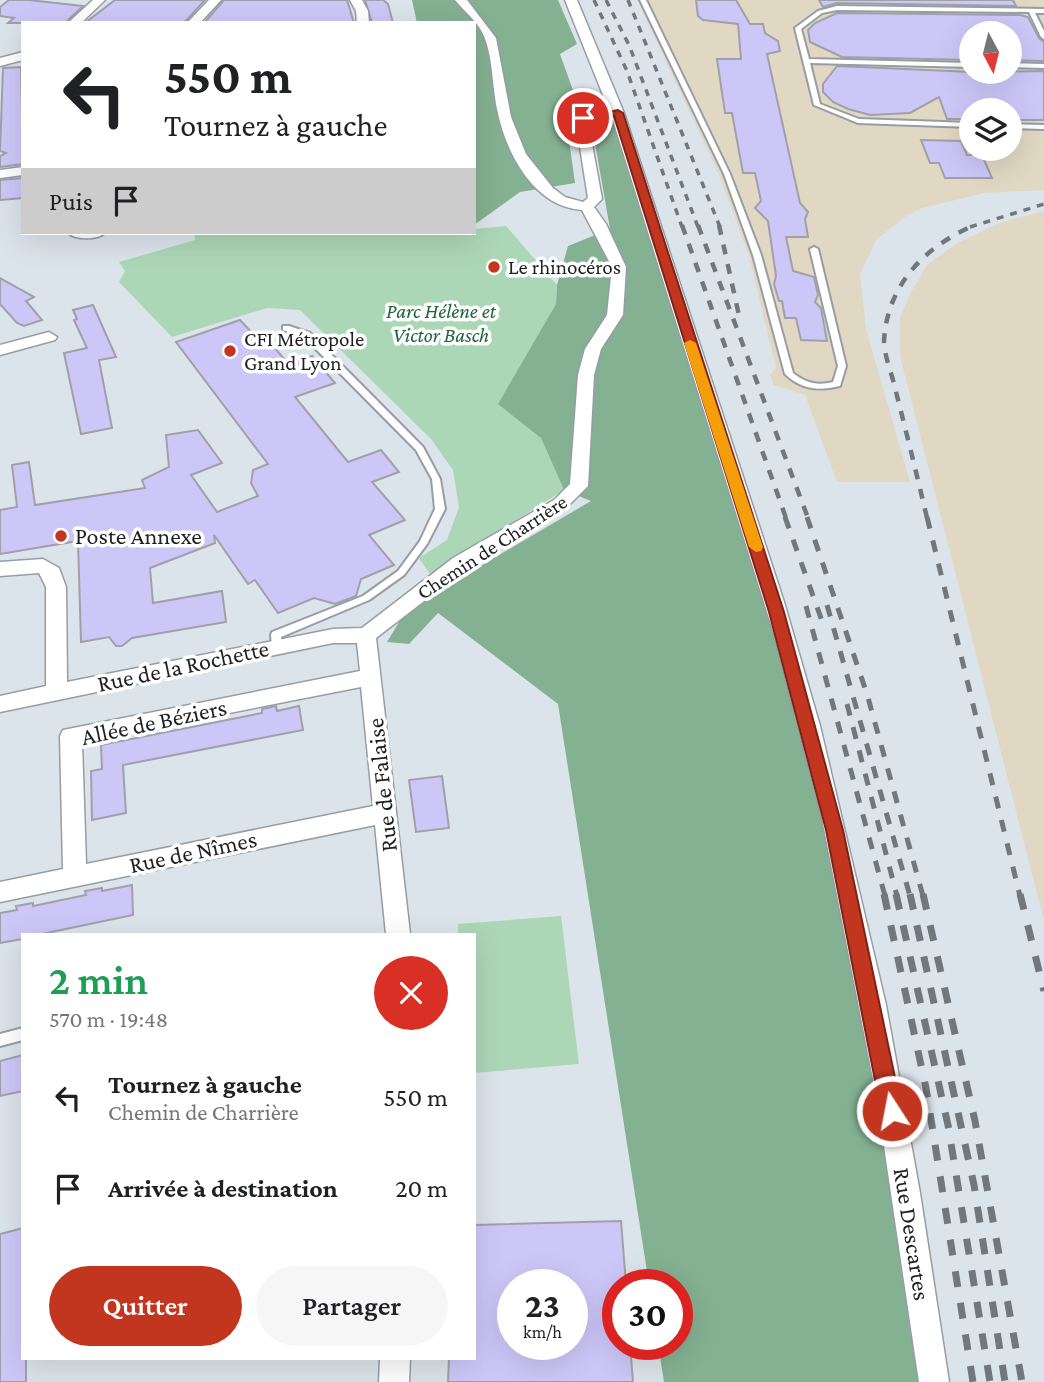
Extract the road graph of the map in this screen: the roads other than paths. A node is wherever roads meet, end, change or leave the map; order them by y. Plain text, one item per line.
1 (99, 0) edge
2 (215, 0) edge
3 (356, 0) edge
4 (461, 0) edge
5 (571, 0) edge
6 (643, 0) edge
7 (1031, 11) junction
8 (1044, 11) edge
9 (76, 21) edge
10 (195, 21) edge
11 (363, 21) edge
12 (1044, 37) edge
13 (21, 57) edge
14 (806, 61) junction
15 (0, 62) edge
16 (959, 65) edge
17 (1022, 65) edge
18 (1044, 66) edge
19 (618, 113) junction
20 (959, 125) edge
21 (1022, 126) edge
22 (1044, 127) edge
23 (21, 171) edge
24 (0, 174) edge
25 (586, 206) junction
26 (814, 249) dead end
27 (286, 328) dead end
28 (49, 337) dead end
29 (0, 350) edge
30 (0, 569) edge
31 (366, 635) junction
32 (277, 647) junction
33 (370, 677) junction
34 (57, 692) junction
35 (0, 704) edge
36 (385, 813) junction
37 (75, 876) junction
38 (0, 892) edge
39 (398, 933) edge
40 (21, 1035) edge
41 (0, 1040) edge
42 (395, 1360) edge
43 (394, 1382) edge
44 (934, 1382) edge

1 - 9 street
2 - 10 street
3 - 11 street
4 - 25 street
5 - 19 street, Rue Descartes
6 - 26 lane
7 - 8 lane
7 - 12 lane
7 - 14 lane
13 - 15 street
14 - 16 lane
14 - 20 lane
17 - 18 lane
19 - 25 street
19 - 44 street, Rue Descartes
21 - 22 lane
23 - 24 street
25 - 31 street, Chemin de Charrière
27 - 32 lane
28 - 29 street
30 - 34 street
31 - 32 street, Rue de la Rochette
31 - 33 street, Rue de Falaise
32 - 34 street, Rue de la Rochette
33 - 36 street, Rue de Falaise
33 - 37 street, Allée de Béziers
34 - 35 street, Rue de la Rochette
36 - 37 street, Rue de Nîmes
36 - 39 street, Rue de Falaise
37 - 38 street, Rue de Nîmes
40 - 41 lane
42 - 43 street

